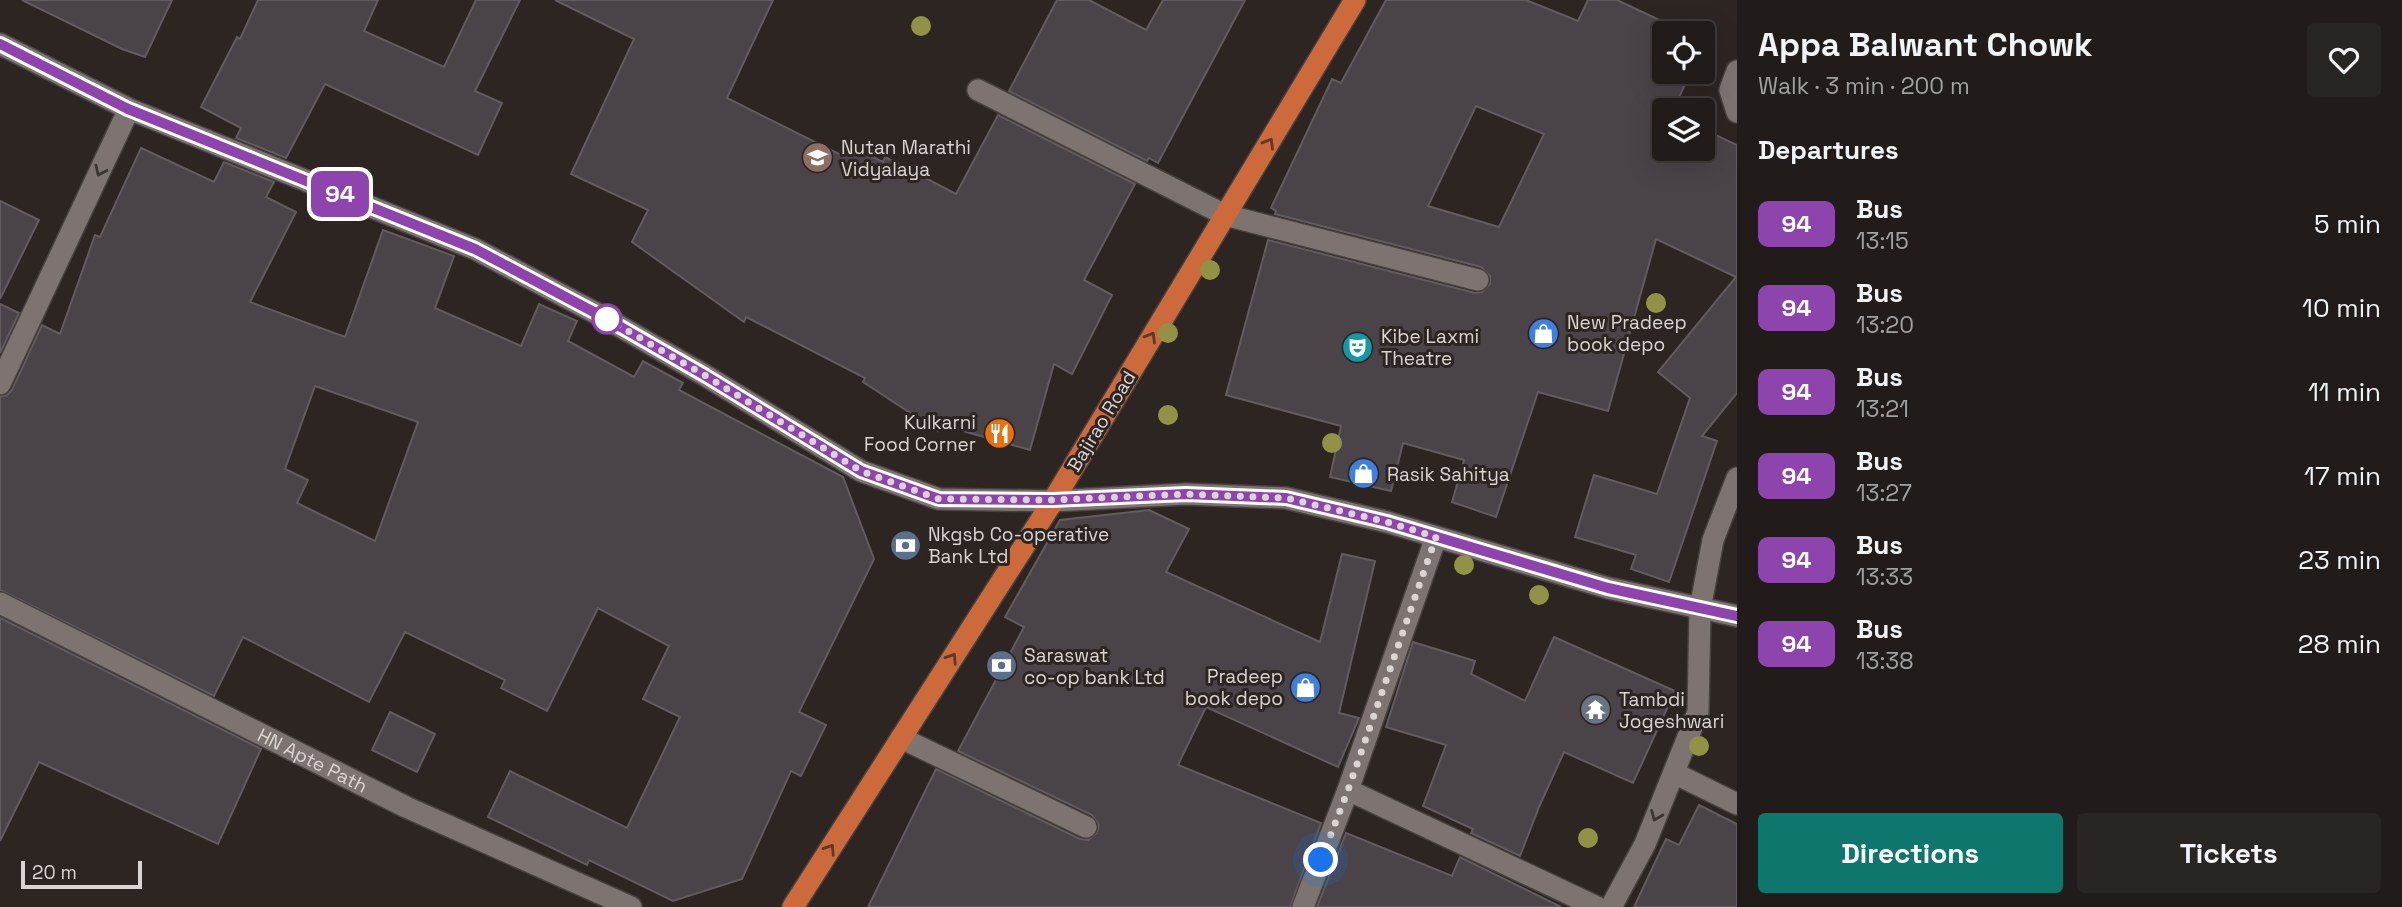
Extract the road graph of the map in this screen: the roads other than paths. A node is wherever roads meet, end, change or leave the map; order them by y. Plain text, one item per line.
1 (1355, 0) edge
2 (0, 44) edge
3 (1737, 71) edge
4 (978, 90) dead end
5 (128, 109) junction
6 (1737, 112) edge
7 (1225, 215) junction
8 (1478, 280) dead end
9 (0, 384) edge
10 (1737, 478) edge
11 (1053, 500) junction
12 (1436, 537) junction
13 (0, 603) edge
14 (1700, 609) junction
15 (1737, 616) edge
16 (901, 738) junction
17 (1674, 773) junction
18 (1348, 790) junction
19 (1737, 804) edge
20 (1086, 827) dead end
21 (631, 907) edge
22 (793, 907) edge
23 (1303, 907) edge
24 (1597, 907) edge
25 (1611, 907) edge

7 -> 1 highway, Bajirao Road
2 - 5 street
3 - 6 street
4 - 7 street
5 -> 9 street
5 - 11 street
7 - 8 street
11 -> 7 highway, Bajirao Road
10 - 14 street
11 - 12 street
16 -> 11 highway, Bajirao Road
12 - 14 street
12 - 18 street
13 - 21 street, HN Apte Path
14 - 15 street
14 - 17 street
16 - 20 street
22 -> 16 highway, Bajirao Road
17 - 19 street
17 -> 25 street
18 - 23 street
18 - 24 street

